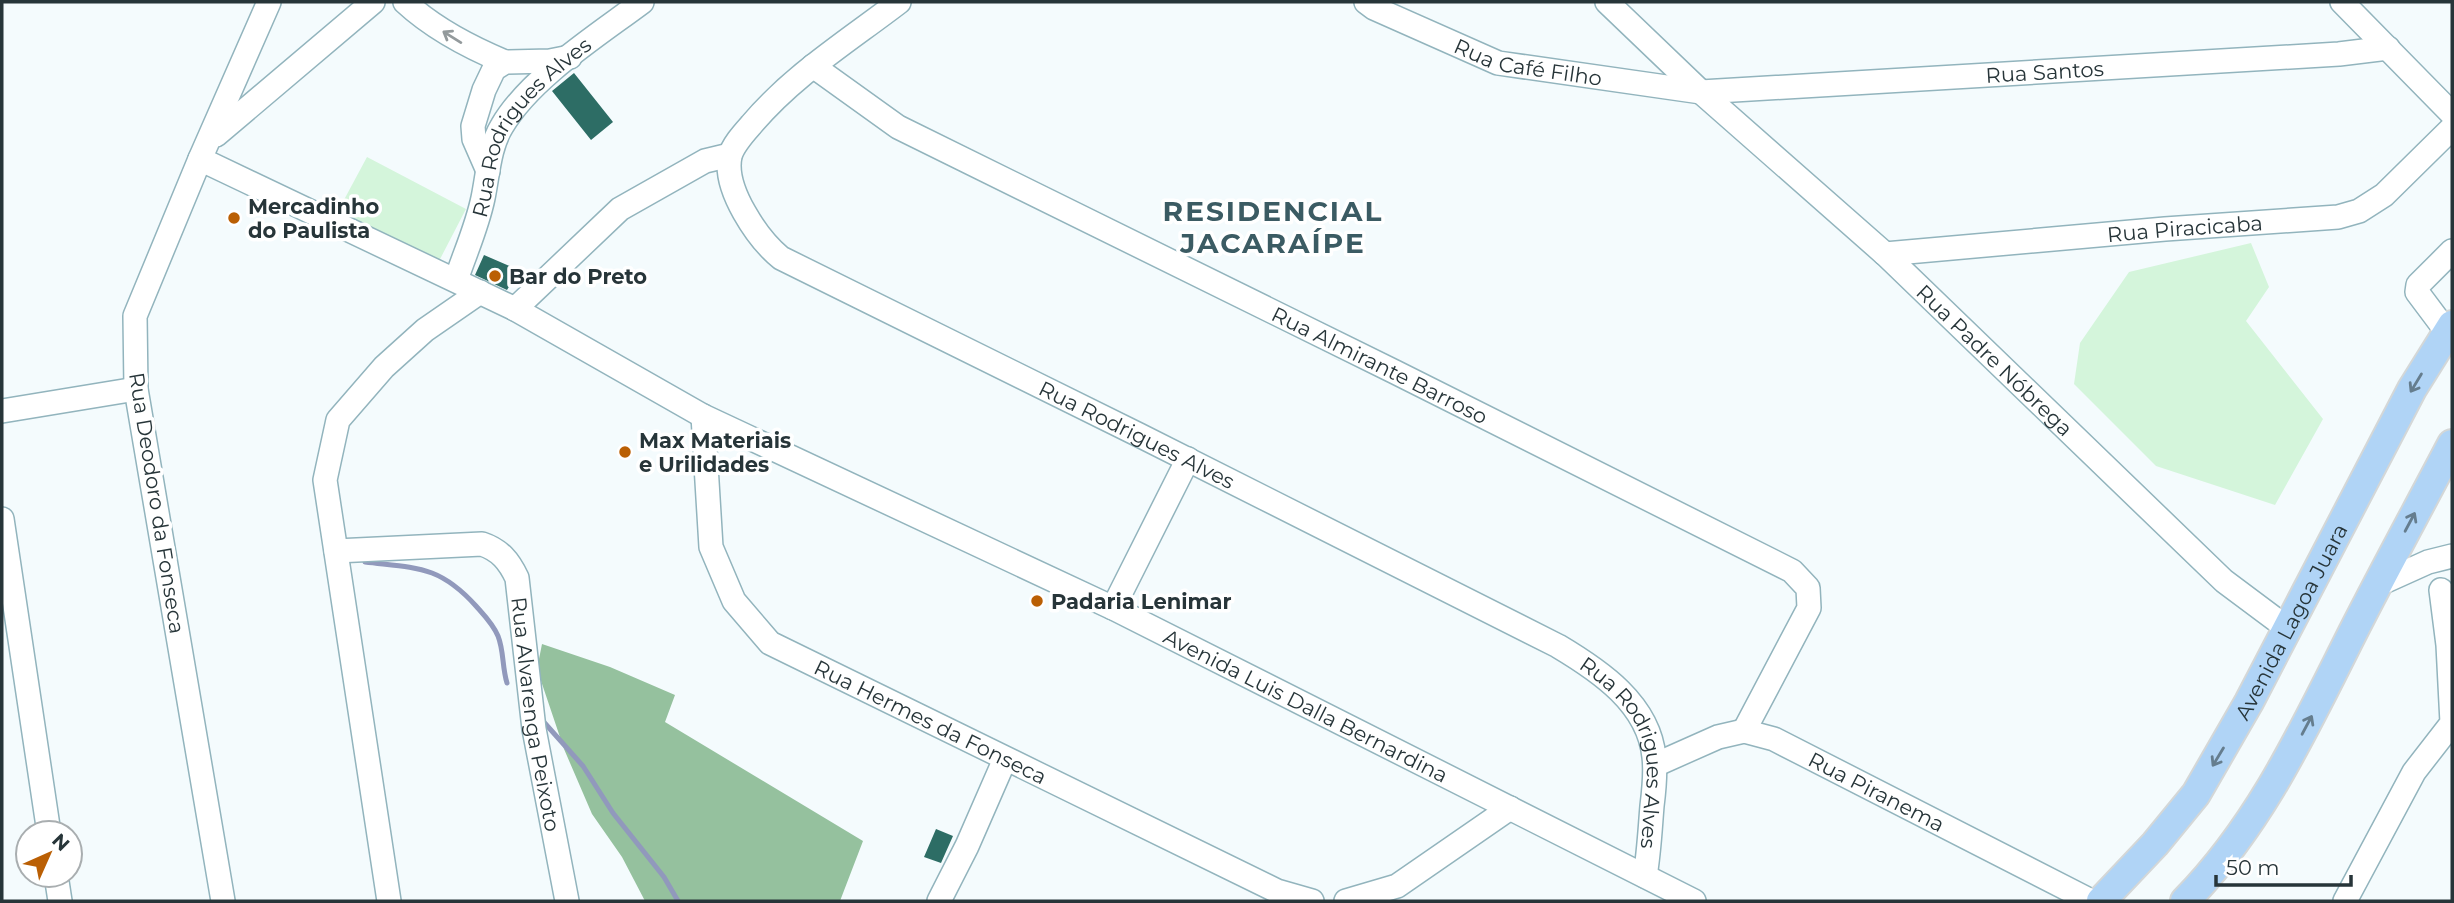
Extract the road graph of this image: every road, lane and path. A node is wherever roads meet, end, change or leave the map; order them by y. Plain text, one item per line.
1 (270, 2) edge
2 (373, 2) edge
3 (405, 2) edge
4 (642, 2) edge
5 (899, 2) edge
6 (1366, 2) edge
7 (1607, 2) edge
8 (2342, 2) edge
9 (2388, 48) junction
10 (570, 57) junction
11 (505, 62) junction
12 (813, 66) junction
13 (1701, 92) junction
14 (2452, 114) edge
15 (2452, 128) edge
16 (205, 150) junction
17 (730, 155) junction
18 (488, 171) junction
19 (2452, 251) edge
20 (1885, 254) junction
21 (456, 280) junction
22 (480, 292) junction
23 (515, 309) junction
24 (2449, 329) edge
25 (136, 389) junction
26 (2, 411) edge
27 (703, 416) junction
28 (2452, 444) edge
29 (1188, 459) junction
30 (2, 519) edge
31 (336, 551) junction
32 (2452, 556) edge
33 (2377, 585) junction
34 (2441, 590) dead end
35 (1113, 608) junction
36 (2287, 628) junction
37 (2452, 723) edge
38 (1744, 731) junction
39 (1005, 759) junction
40 (1655, 765) junction
41 (1510, 808) junction
42 (47, 819) edge
43 (1645, 876) junction
44 (2191, 898) edge
45 (223, 901) edge
46 (389, 901) edge
47 (567, 901) edge
48 (939, 901) edge
49 (1307, 901) edge
50 (1346, 901) edge
51 (1694, 901) edge
52 (2091, 901) edge
53 (2101, 901) edge
54 (2345, 901) edge

1 - 16 street, Rua Deodoro da Fonseca
2 - 16 street
11 -> 3 street
4 - 10 street, Rua Rodrigues Alves
5 - 12 street
6 - 13 street, Rua Café Filho
7 - 13 street, Rua Padre Nóbrega
8 - 9 street
9 - 13 street, Rua Santos
9 - 14 street
10 - 11 street
10 - 18 street, Rua Rodrigues Alves
11 - 18 street
12 - 17 street
12 - 38 street, Rua Almirante Barroso
13 - 20 street, Rua Padre Nóbrega
15 - 20 street, Rua Piracicaba
16 - 21 street, Avenida Luis Dalla Bernardina
16 - 25 street, Rua Deodoro da Fonseca
17 - 23 street
17 - 29 street, Rua Rodrigues Alves
18 - 21 street, Rua Rodrigues Alves
19 - 24 street
20 - 36 street, Rua Padre Nóbrega
21 - 22 street, Avenida Luis Dalla Bernardina
22 - 23 street, Avenida Luis Dalla Bernardina
22 - 31 street
23 - 27 street, Avenida Luis Dalla Bernardina
24 -> 36 main road, Avenida Lagoa Juara
25 - 26 street
25 - 45 street, Rua Deodoro da Fonseca
27 - 35 street, Avenida Luis Dalla Bernardina
27 - 39 street, Rua Hermes da Fonseca
33 -> 28 main road
29 - 35 street
29 - 40 street, Rua Rodrigues Alves
30 - 42 street
31 - 46 street
31 - 47 street, Rua Alvarenga Peixoto
32 - 33 street
44 -> 33 main road
34 - 37 street
35 - 41 street, Avenida Luis Dalla Bernardina
36 -> 53 main road, Avenida Lagoa Juara
37 - 54 street
38 - 40 street
38 - 52 street, Rua Piranema
39 - 48 street
39 - 49 street, Rua Hermes da Fonseca
40 - 43 street, Rua Rodrigues Alves
41 - 43 street, Avenida Luis Dalla Bernardina
41 - 50 street
43 - 51 street, Avenida Luis Dalla Bernardina

